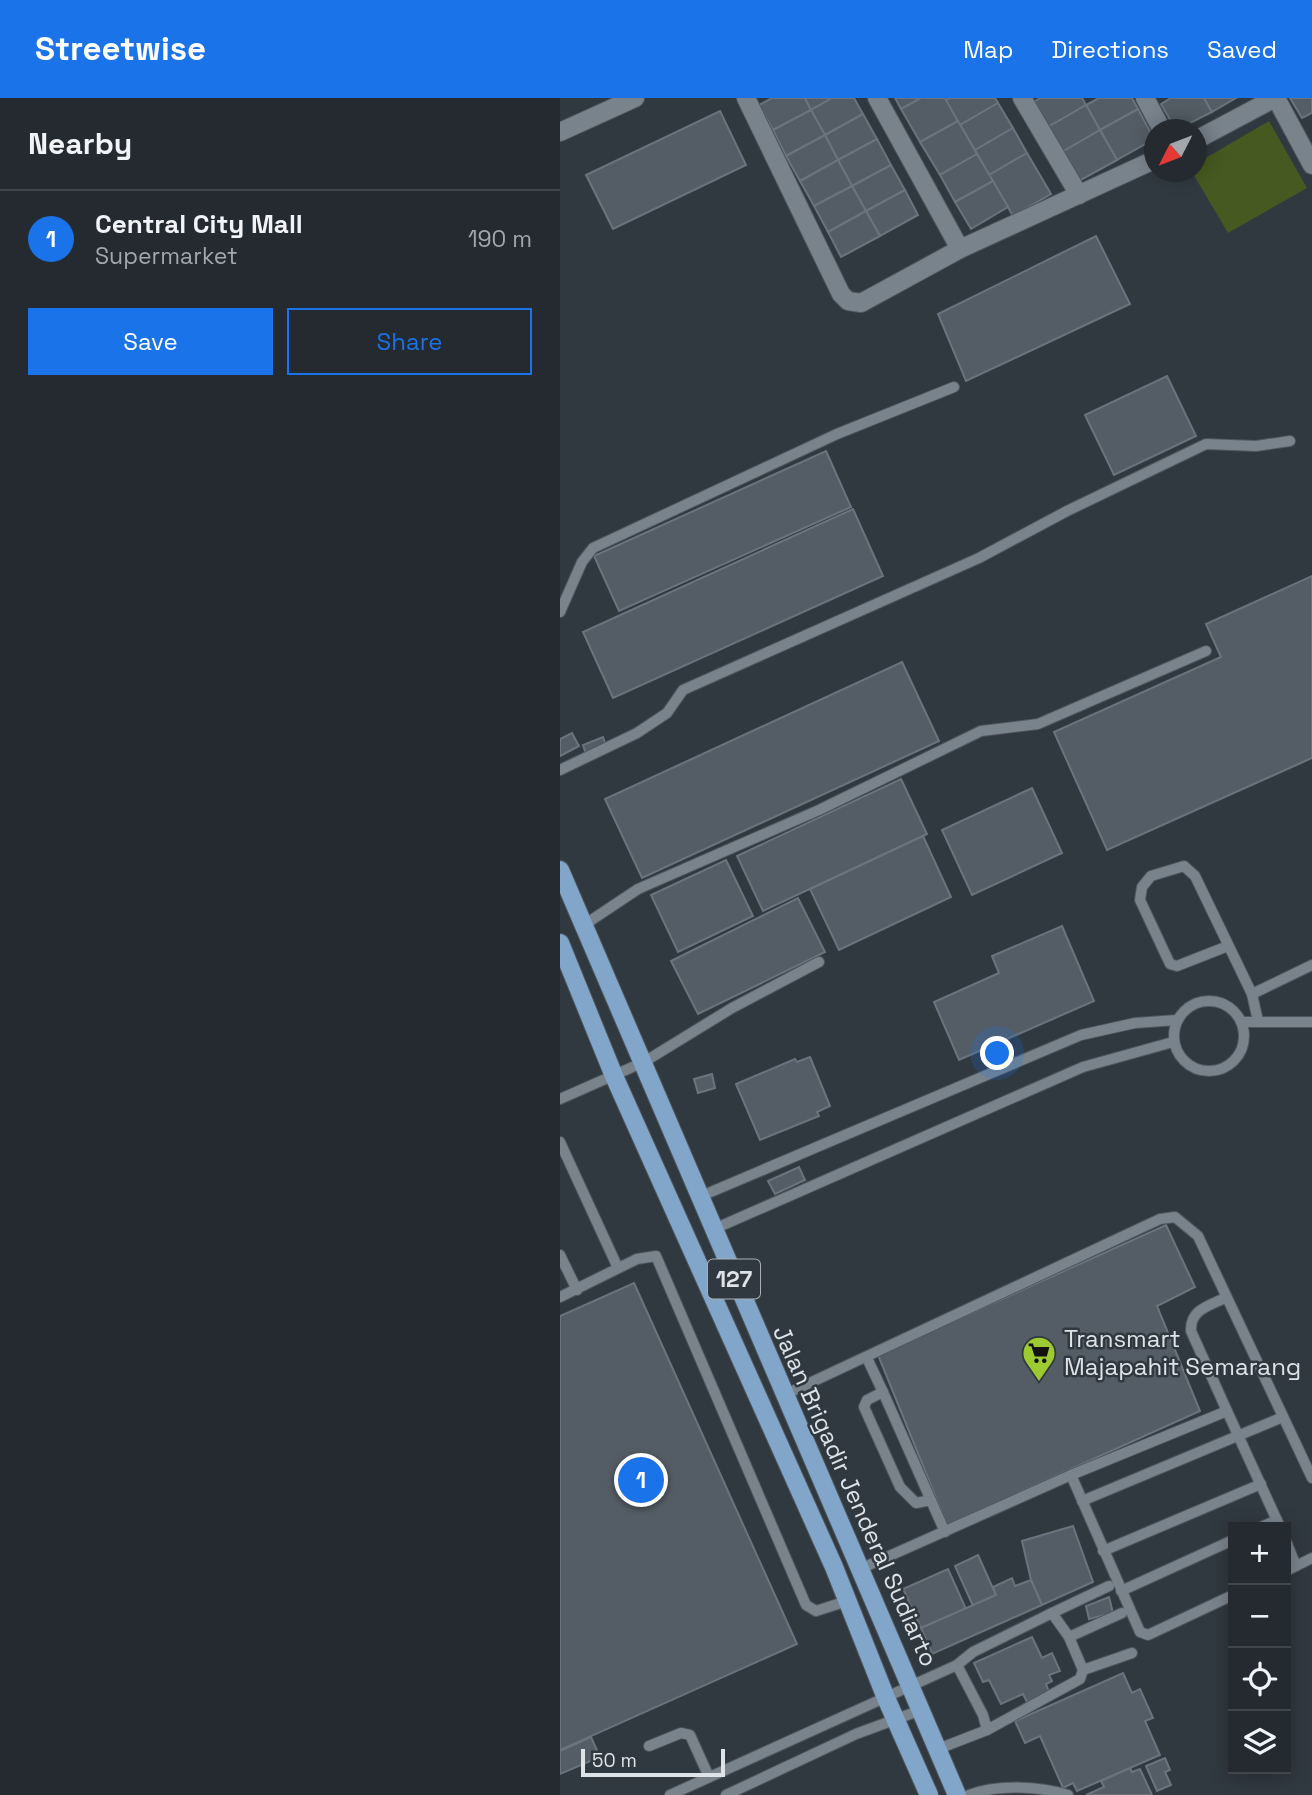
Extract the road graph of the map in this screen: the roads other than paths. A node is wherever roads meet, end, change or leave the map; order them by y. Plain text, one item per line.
1 (635, 98) edge
2 (746, 98) edge
3 (877, 98) edge
4 (1022, 98) edge
5 (1145, 98) edge
6 (1275, 98) edge
7 (1156, 119) edge
8 (560, 132) edge
9 (1207, 134) edge
10 (1144, 165) edge
11 (1312, 165) edge
12 (1079, 195) junction
13 (960, 249) junction
14 (954, 387) dead end
15 (1290, 441) dead end
16 (560, 612) edge
17 (1206, 651) dead end
18 (560, 770) edge
19 (560, 870) edge
20 (584, 925) junction
21 (560, 943) edge
22 (1228, 946) junction
23 (819, 962) dead end
24 (1312, 965) edge
25 (1252, 994) junction
26 (1177, 1020) junction
27 (1258, 1021) junction
28 (1312, 1021) edge
29 (1241, 1022) junction
30 (1173, 1042) junction
31 (644, 1062) junction
32 (614, 1076) junction
33 (560, 1099) edge
34 (560, 1142) edge
35 (699, 1197) junction
36 (713, 1229) junction
37 (560, 1255) edge
38 (618, 1268) junction
39 (576, 1290) junction
40 (560, 1297) edge
41 (1225, 1298) junction
42 (867, 1358) junction
43 (883, 1392) junction
44 (784, 1395) junction
45 (1227, 1411) junction
46 (1283, 1417) junction
47 (1239, 1436) junction
48 (1071, 1475) junction
49 (1312, 1478) edge
50 (1261, 1484) junction
51 (931, 1500) junction
52 (1082, 1501) junction
53 (1278, 1522) edge
54 (945, 1532) junction
55 (1228, 1542) edge
56 (1103, 1551) junction
57 (1291, 1554) edge
58 (1312, 1558) edge
59 (1296, 1566) junction
60 (1291, 1568) edge
61 (860, 1569) junction
62 (1109, 1586) dead end
63 (1121, 1591) junction
64 (1228, 1597) edge
65 (847, 1601) junction
66 (1052, 1613) junction
67 (1122, 1613) dead end
68 (1069, 1637) junction
69 (1132, 1653) dead end
70 (957, 1665) junction
71 (1083, 1670) junction
72 (912, 1687) junction
73 (886, 1698) junction
74 (921, 1710) junction
75 (895, 1721) junction
76 (987, 1730) junction
77 (649, 1746) dead end
78 (938, 1749) junction
79 (709, 1777) junction
80 (670, 1795) edge
81 (726, 1795) edge
82 (929, 1795) edge
83 (957, 1795) edge
84 (969, 1795) edge
85 (1068, 1795) edge

1 - 8 street
2 - 13 street
3 - 13 street
4 - 12 street
5 - 7 street
6 - 9 street
6 - 11 street
10 - 12 street
12 - 13 street
14 - 16 lane
15 - 18 lane
17 - 20 lane
19 - 20 main road, Jalan Brigadir Jenderal Sudiarto / 127
20 - 31 main road, Jalan Brigadir Jenderal Sudiarto / 127
21 - 32 main road, Jalan Brigadir Jenderal Sudiarto / 127
22 - 22 lane
22 - 25 lane
23 - 31 lane
24 - 25 lane
25 - 27 lane
26 - 29 lane
26 - 30 lane
26 - 35 lane
27 - 28 lane
27 - 29 lane
29 - 30 lane
30 - 36 lane
31 - 32 lane
31 - 35 main road, Jalan Brigadir Jenderal Sudiarto / 127
32 - 33 lane
32 - 65 main road, Jalan Brigadir Jenderal Sudiarto / 127
34 - 38 lane
35 - 36 main road, Jalan Brigadir Jenderal Sudiarto / 127
36 - 44 main road, Jalan Brigadir Jenderal Sudiarto / 127
37 - 39 lane
38 - 39 lane
38 - 65 lane
39 - 40 lane
41 - 42 lane
41 - 45 lane
41 - 46 lane
42 - 43 lane
42 - 44 lane
43 - 51 lane
43 - 51 lane
44 - 61 main road, Jalan Brigadir Jenderal Sudiarto / 127
45 - 47 lane
45 - 48 lane
46 - 47 lane
46 - 49 lane
47 - 50 lane
47 - 52 lane
48 - 52 lane
48 - 54 lane
50 - 53 lane
50 - 56 lane
51 - 54 lane
52 - 56 lane
54 - 61 lane
55 - 63 lane
56 - 63 lane
57 - 59 lane
58 - 59 lane
59 - 60 lane
61 - 72 main road, Jalan Brigadir Jenderal Sudiarto / 127
62 - 66 lane
63 - 64 lane
65 - 73 main road, Jalan Brigadir Jenderal Sudiarto / 127
66 - 68 lane
66 - 70 lane
67 - 68 lane
68 - 71 lane
69 - 71 lane
70 - 72 lane
70 - 76 lane
71 - 76 lane
72 - 73 lane
72 - 74 main road, Jalan Brigadir Jenderal Sudiarto / 127
73 - 75 main road, Jalan Brigadir Jenderal Sudiarto / 127
73 - 79 lane
74 - 75 lane
74 - 78 main road, Jalan Brigadir Jenderal Sudiarto / 127
75 - 81 lane
75 - 82 main road, Jalan Brigadir Jenderal Sudiarto / 127
76 - 78 lane
77 - 79 lane
78 - 83 main road, Jalan Brigadir Jenderal Sudiarto / 127
79 - 80 lane
84 - 85 lane

